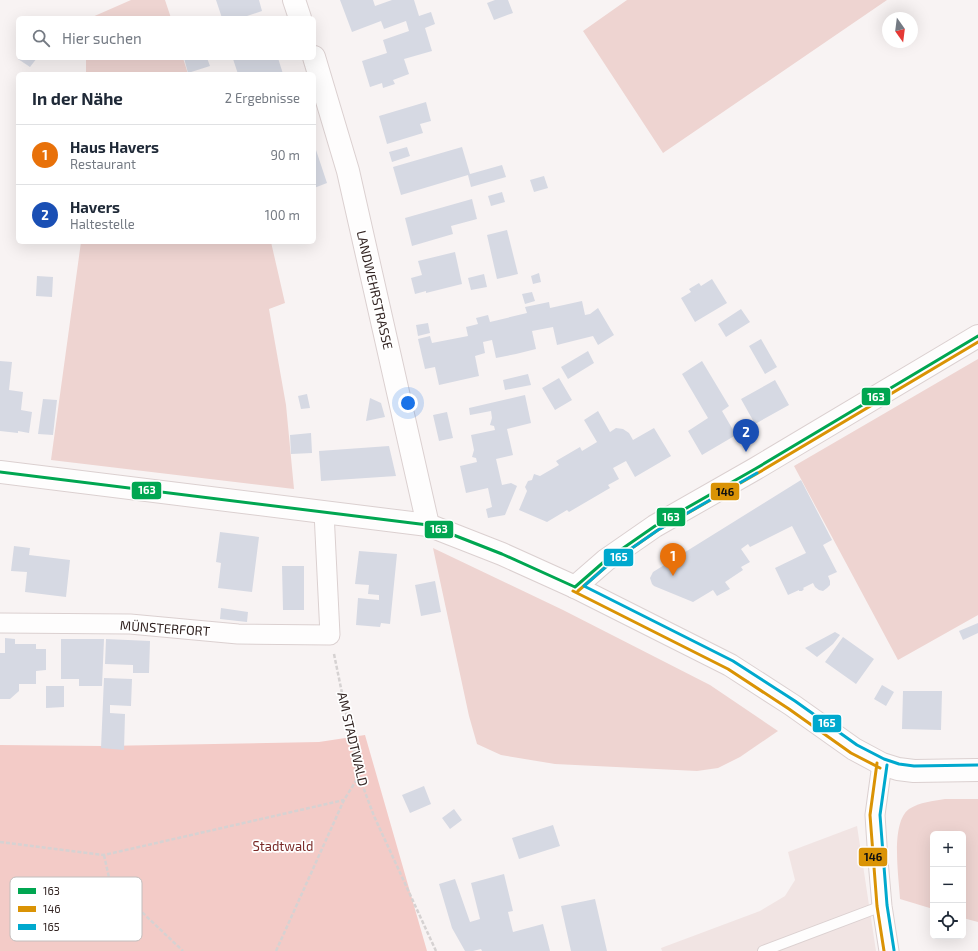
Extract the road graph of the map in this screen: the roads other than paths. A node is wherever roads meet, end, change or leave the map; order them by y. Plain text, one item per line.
1 (294, 0) edge
2 (299, 16) edge
3 (315, 60) edge
4 (978, 336) edge
5 (0, 472) edge
6 (324, 512) junction
7 (428, 525) junction
8 (575, 588) junction
9 (0, 623) edge
10 (882, 764) junction
11 (978, 770) edge
12 (882, 906) junction
13 (763, 951) edge
14 (889, 951) edge

1 - 2 main road
3 - 7 main road, LANDWEHRSTRASSE
4 - 8 main road
5 - 6 main road
6 - 7 main road
6 - 9 street, MÜNSTERFORT
7 - 8 main road
8 - 10 main road
10 - 11 main road
10 - 12 street
12 - 13 lane
12 - 14 street

